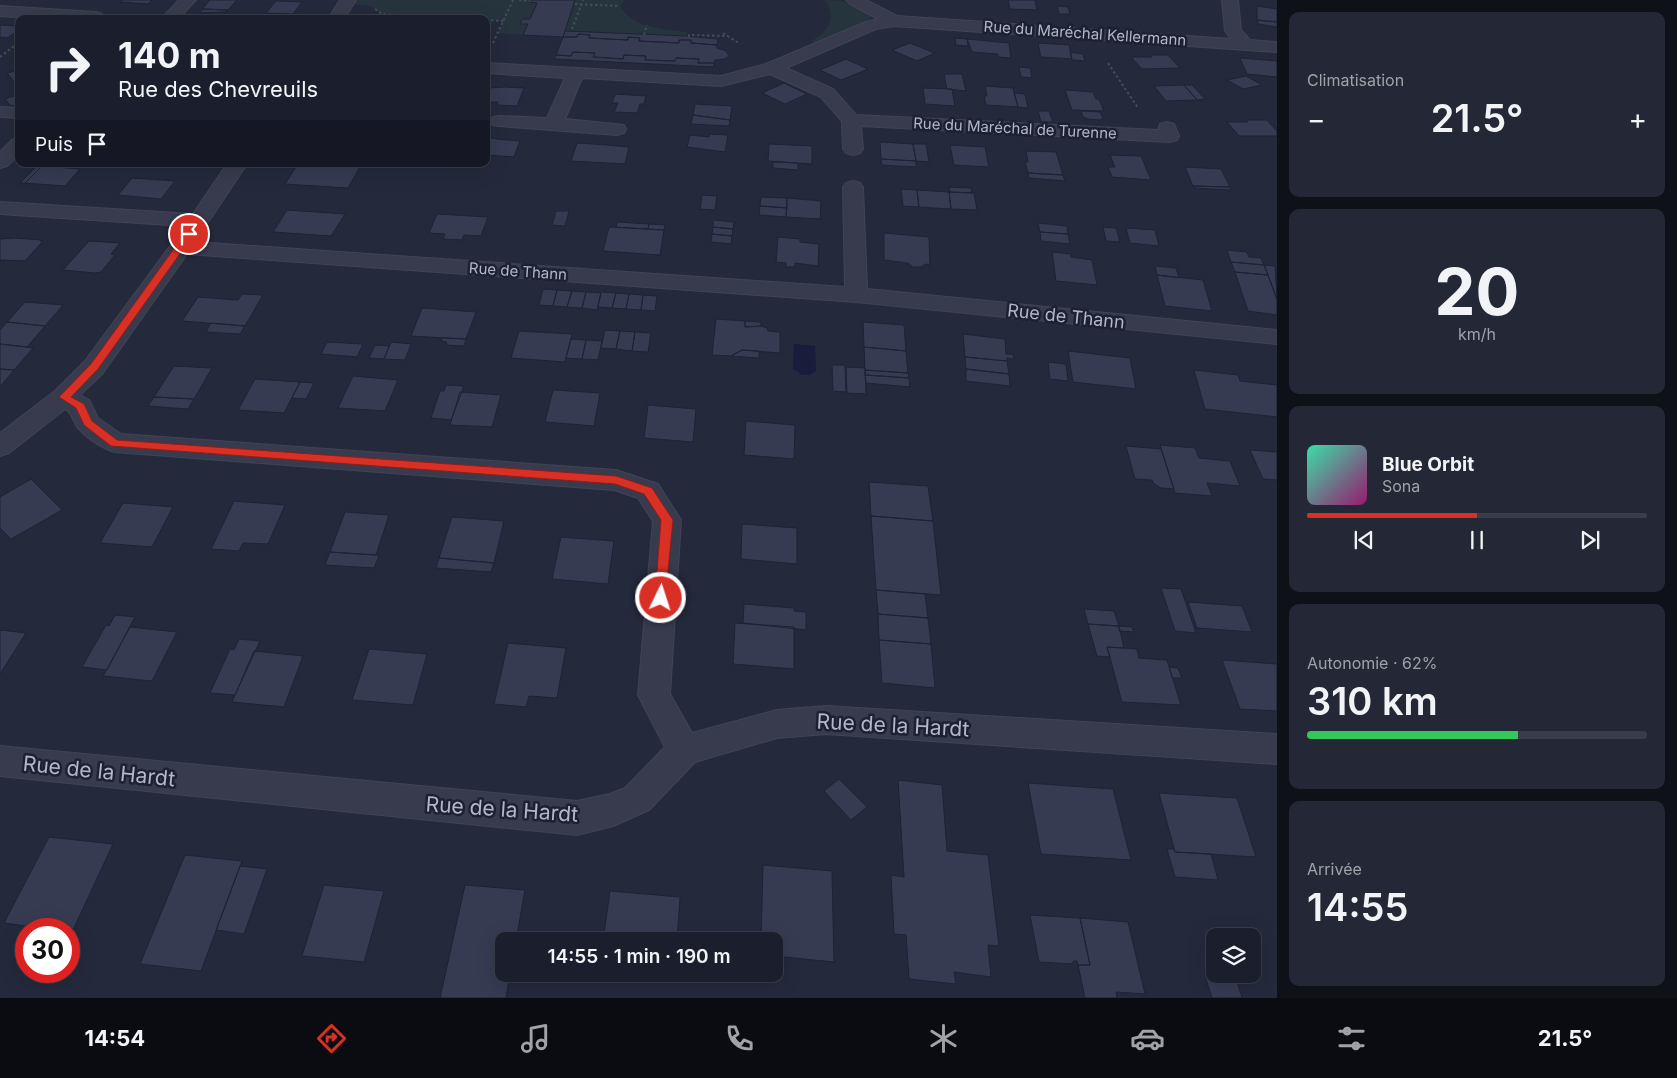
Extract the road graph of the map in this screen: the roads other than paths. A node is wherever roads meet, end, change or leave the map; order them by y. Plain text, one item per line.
1 (70, 0) edge
2 (188, 0) edge
3 (854, 0) edge
4 (1230, 0) edge
5 (346, 2) edge
6 (0, 11) edge
7 (53, 14) junction
8 (67, 15) edge
9 (173, 15) edge
10 (338, 15) edge
11 (894, 21) junction
12 (1217, 26) dead end
13 (1218, 42) junction
14 (1245, 44) junction
15 (1277, 47) edge
16 (490, 68) edge
17 (772, 68) junction
18 (576, 73) junction
19 (0, 112) edge
20 (15, 113) edge
21 (851, 120) junction
22 (499, 121) dead end
23 (554, 124) junction
24 (1167, 128) road end
25 (617, 129) dead end
26 (15, 148) edge
27 (853, 149) dead end
28 (0, 162) edge
29 (235, 167) edge
30 (853, 187) dead end
31 (0, 208) edge
32 (198, 221) junction
33 (181, 247) junction
34 (856, 295) junction
35 (1277, 338) edge
36 (64, 397) junction
37 (0, 447) edge
38 (1277, 749) edge
39 (684, 750) junction
40 (0, 761) edge

1 - 7 street
2 - 9 street
3 - 11 street
4 - 14 street
5 - 10 street
6 - 7 street
7 - 8 street
11 - 13 street, Rue du Maréchal Kellermann
11 - 17 street
12 - 13 street
13 - 14 street, Rue du Maréchal Kellermann
14 - 15 street, Rue du Maréchal Kellermann
16 - 18 street
17 - 18 street
17 - 21 street
18 - 23 street
19 - 20 street
21 - 24 street, Rue du Maréchal de Turenne
21 - 27 street
22 - 23 street
23 - 25 street
26 - 28 street
29 - 32 street
30 - 34 street
31 - 32 street
32 - 33 street
33 - 34 street, Rue de Thann
33 - 36 street
34 - 35 street, Rue de Thann
36 - 37 street
36 - 39 street
38 - 39 street, Rue de la Hardt
39 - 40 street, Rue de la Hardt

